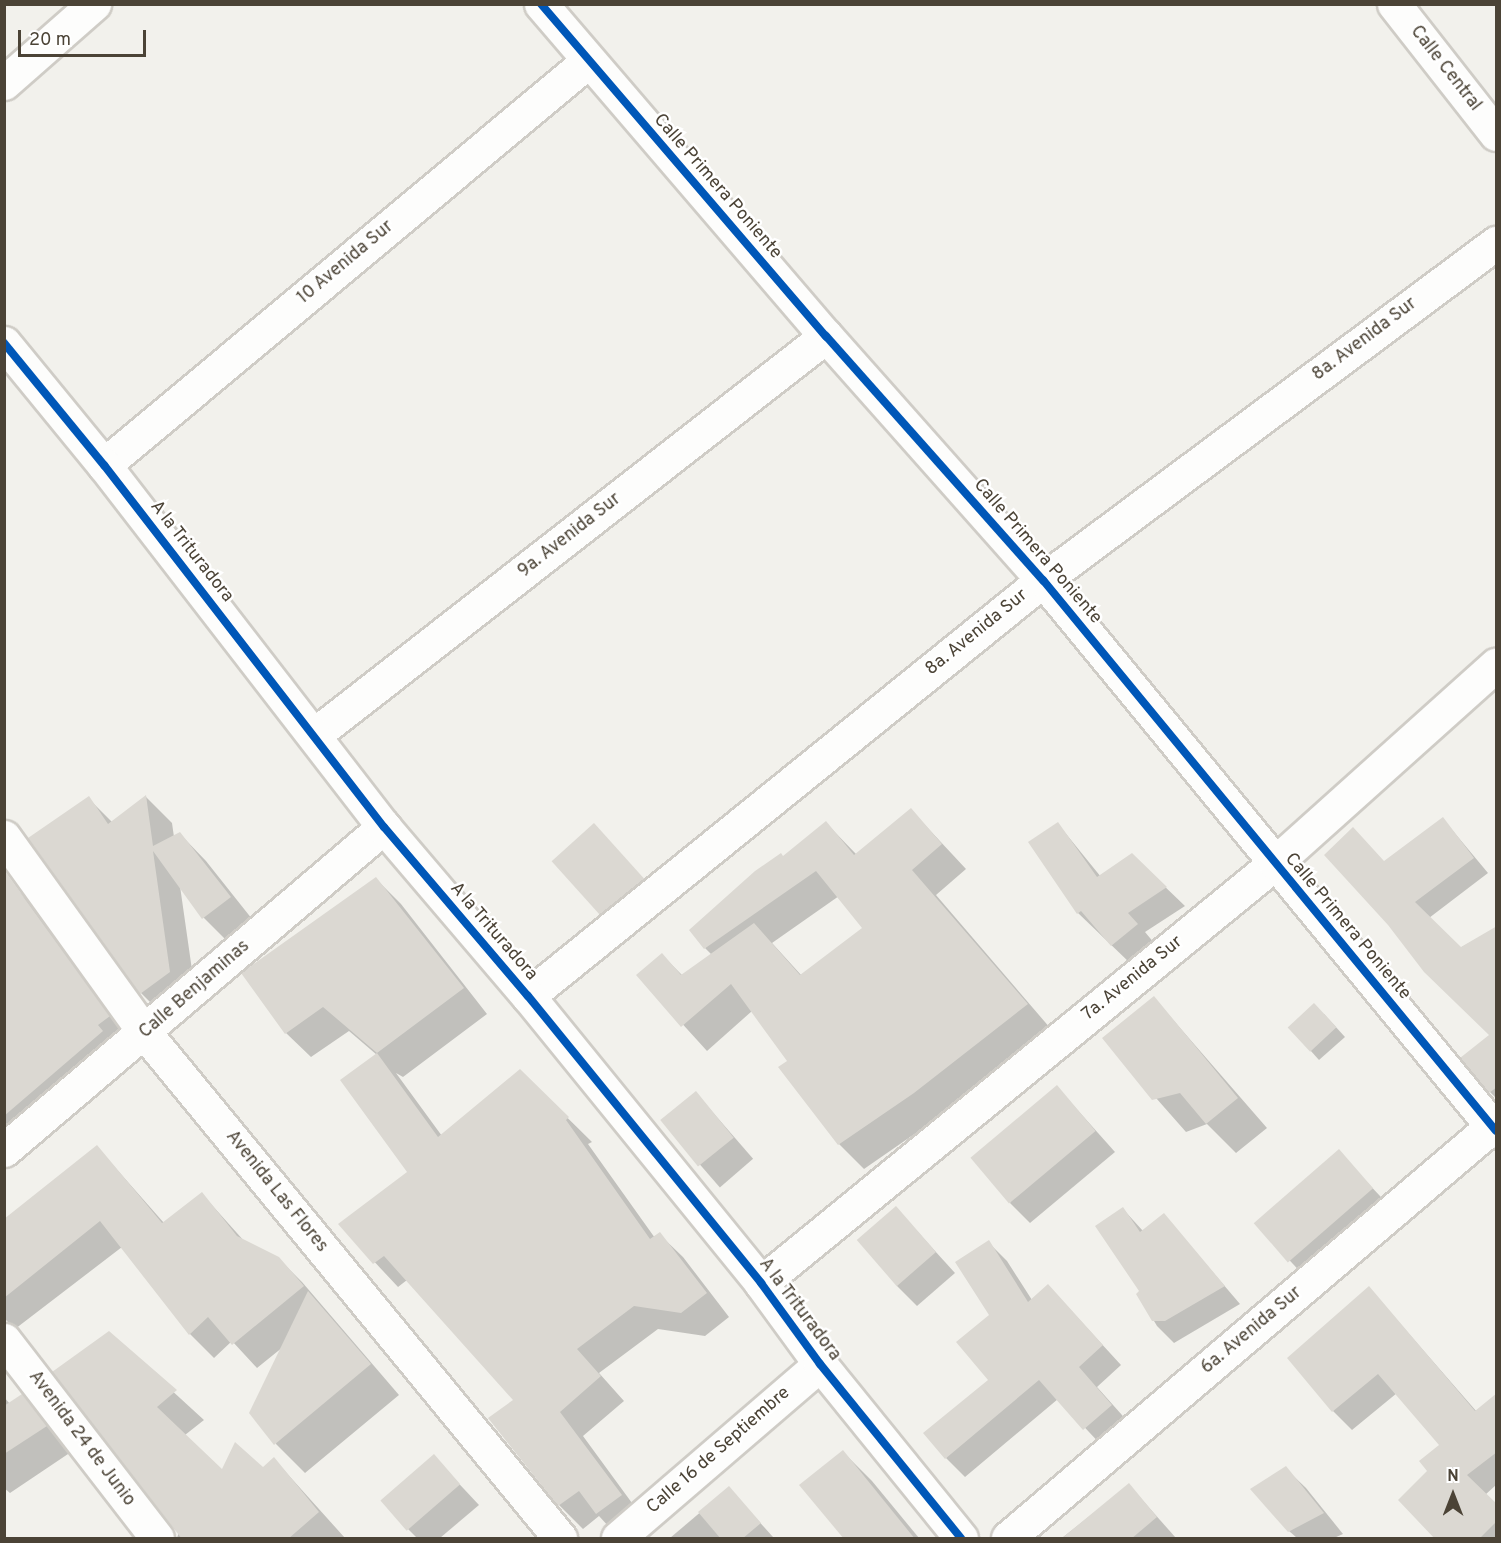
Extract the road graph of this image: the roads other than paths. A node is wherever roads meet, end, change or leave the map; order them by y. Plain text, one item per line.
1 (94, 4) edge
2 (542, 4) edge
3 (1394, 4) edge
4 (588, 61) junction
5 (4, 83) edge
6 (1497, 134) edge
7 (1497, 243) edge
8 (826, 336) junction
9 (4, 344) edge
10 (104, 465) junction
11 (1043, 580) junction
12 (1497, 665) edge
13 (314, 735) junction
14 (384, 827) junction
15 (4, 837) edge
16 (1275, 862) junction
17 (528, 996) junction
18 (145, 1033) junction
19 (1495, 1127) edge
20 (4, 1150) edge
21 (761, 1283) junction
22 (4, 1340) edge
23 (820, 1364) junction
24 (157, 1539) edge
25 (560, 1539) edge
26 (618, 1539) edge
27 (961, 1539) edge
28 (1008, 1539) edge

1 - 5 street
2 - 4 street, Calle Primera Poniente
3 - 6 street, Calle Central
4 - 8 street, Calle Primera Poniente
4 - 10 street, 10 Avenida Sur
7 - 11 street, 8a. Avenida Sur
8 - 11 street, Calle Primera Poniente
8 - 13 street, 9a. Avenida Sur
9 - 10 street, A la Trituradora
10 - 13 street, A la Trituradora
11 - 16 street, Calle Primera Poniente
11 - 17 street, 8a. Avenida Sur
12 - 16 street, 7a. Avenida Sur
13 - 14 street, A la Trituradora
14 - 17 street, A la Trituradora
14 - 18 street, Calle Benjaminas
15 - 18 street, Avenida Las Flores
16 - 19 street, Calle Primera Poniente
16 - 21 street, 7a. Avenida Sur
17 - 21 street, A la Trituradora
18 - 20 street, Calle Benjaminas
18 - 25 street, Avenida Las Flores
19 - 28 street, 6a. Avenida Sur
21 - 23 street, A la Trituradora
22 - 24 street, Avenida 24 de Junio
23 - 26 street, Calle 16 de Septiembre
23 - 27 street, A la Trituradora

